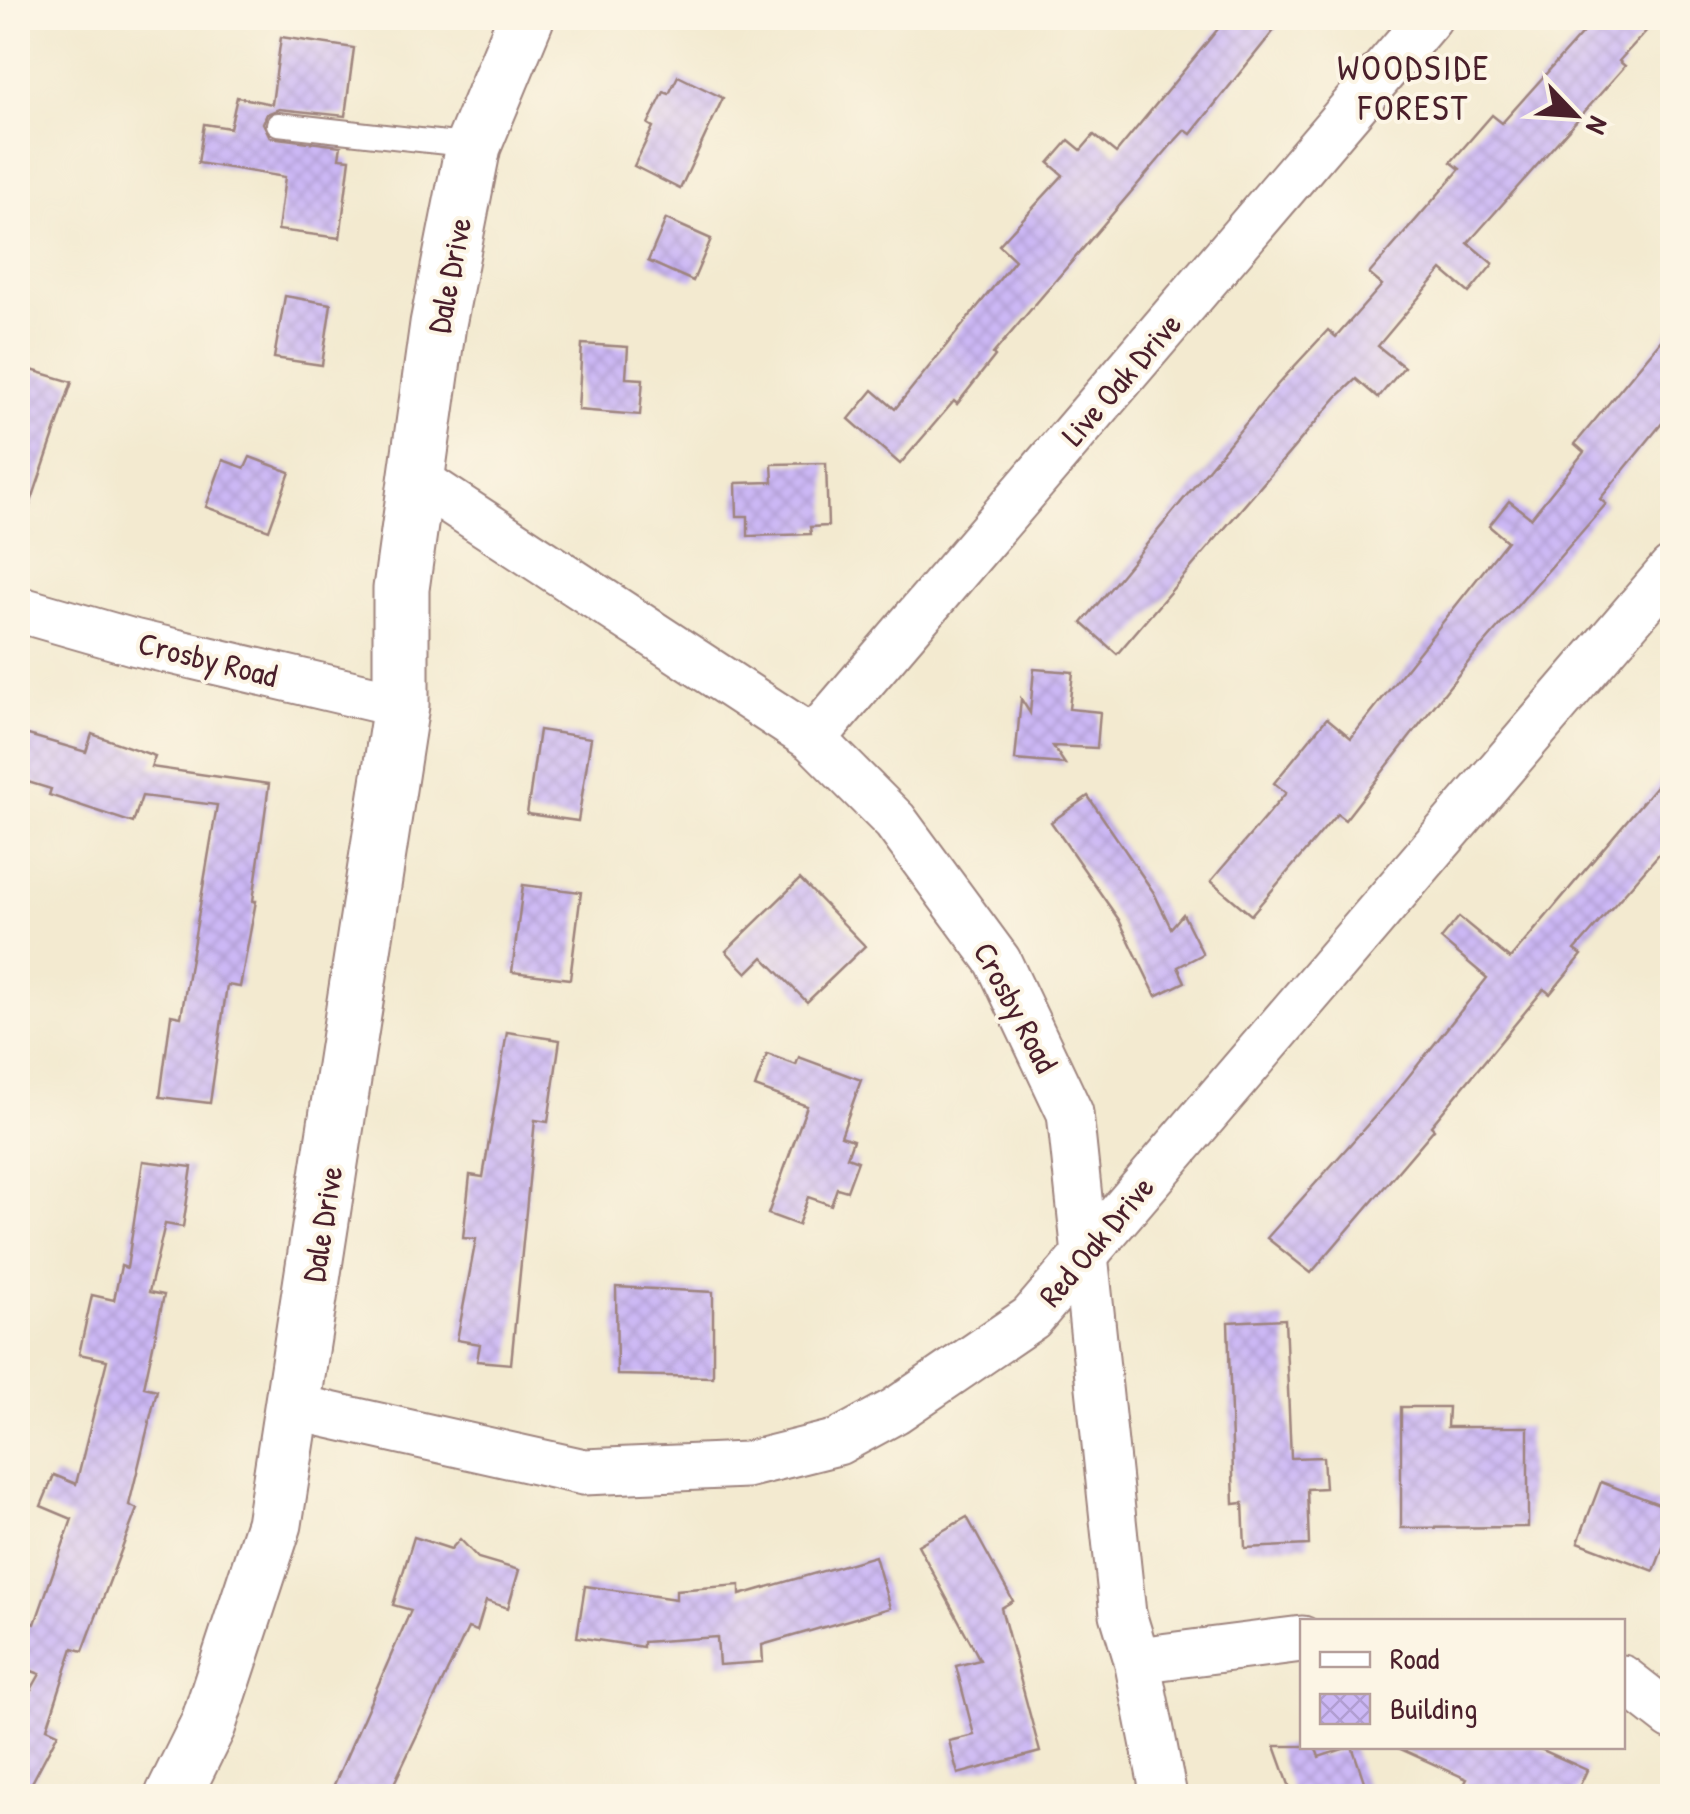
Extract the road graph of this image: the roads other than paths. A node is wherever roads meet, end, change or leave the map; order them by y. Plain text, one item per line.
1 (526, 18) edge
2 (1429, 18) edge
3 (278, 124) dead end
4 (473, 146) junction
5 (418, 480) junction
6 (1672, 570) edge
7 (18, 609) edge
8 (401, 705) junction
9 (813, 739) junction
10 (1087, 1251) junction
11 (294, 1407) junction
12 (1300, 1639) edge
13 (1137, 1660) junction
14 (1625, 1680) edge
15 (1672, 1717) edge
16 (173, 1796) edge
17 (1164, 1796) edge

1 - 4 street, Dale Drive
2 - 9 street, Live Oak Drive
3 - 4 lane
4 - 5 street, Dale Drive
5 - 8 street, Dale Drive
5 - 9 street, Crosby Road
6 - 10 street, Red Oak Drive
7 - 8 street, Crosby Road
8 - 11 street, Dale Drive
9 - 10 street, Crosby Road
10 - 11 street, Red Oak Drive
10 - 13 street, Crosby Road
11 - 16 street, Dale Drive
12 - 13 street
13 - 17 street, Crosby Road
14 - 15 street

